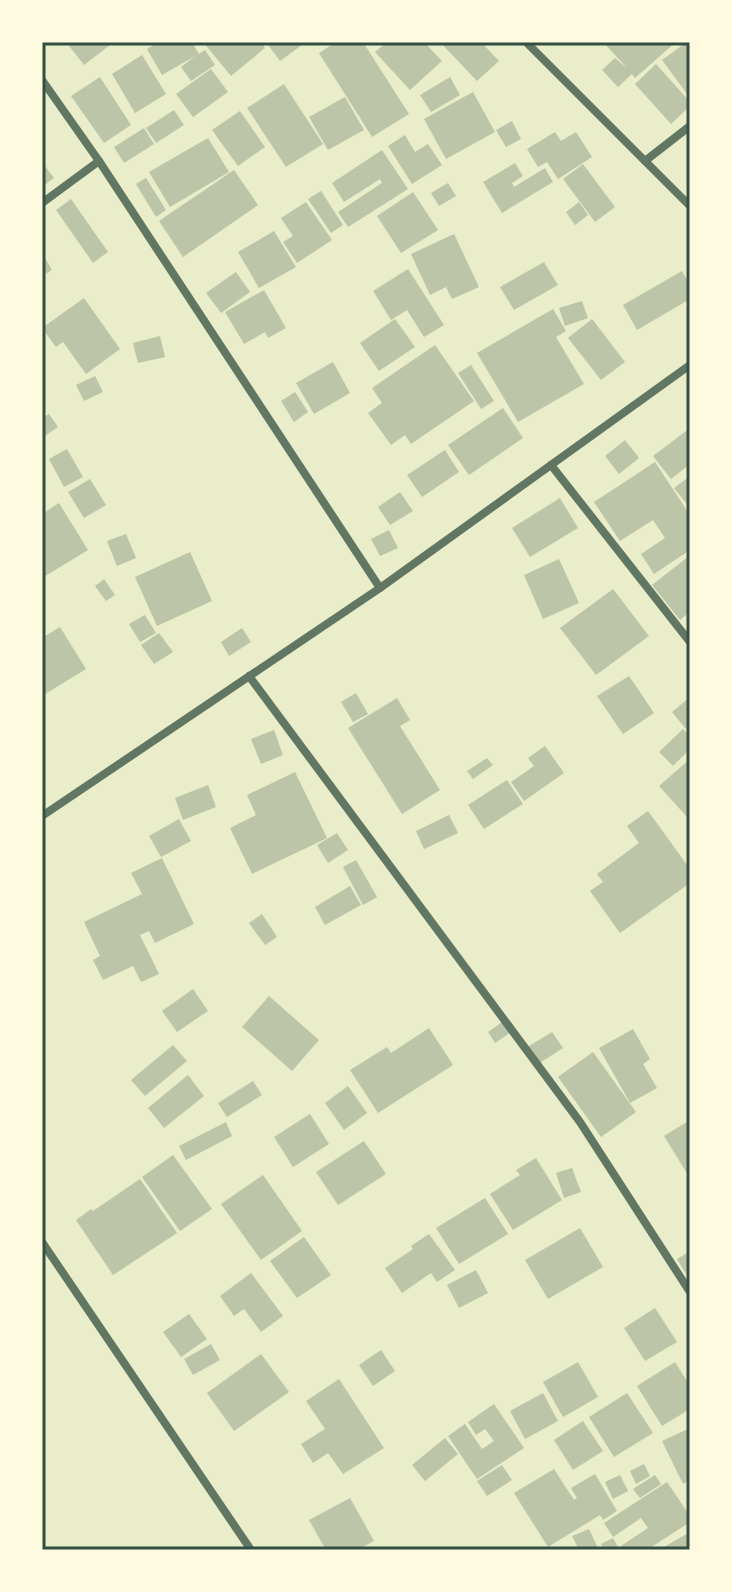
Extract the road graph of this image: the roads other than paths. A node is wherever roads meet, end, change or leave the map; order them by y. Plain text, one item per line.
1 (526, 42) edge
2 (42, 80) edge
3 (690, 126) edge
4 (99, 161) junction
5 (645, 161) junction
6 (42, 203) edge
7 (690, 206) edge
8 (690, 365) edge
9 (551, 465) junction
10 (380, 588) junction
11 (690, 642) edge
12 (249, 676) junction
13 (42, 816) edge
14 (42, 1242) edge
15 (690, 1292) edge
16 (251, 1550) edge

1 - 5 street
2 - 4 street
3 - 5 street
4 - 6 street
4 - 10 street
5 - 7 street
8 - 9 street
9 - 10 street
9 - 11 street
10 - 12 street
12 - 13 street
12 - 15 street
14 - 16 street

